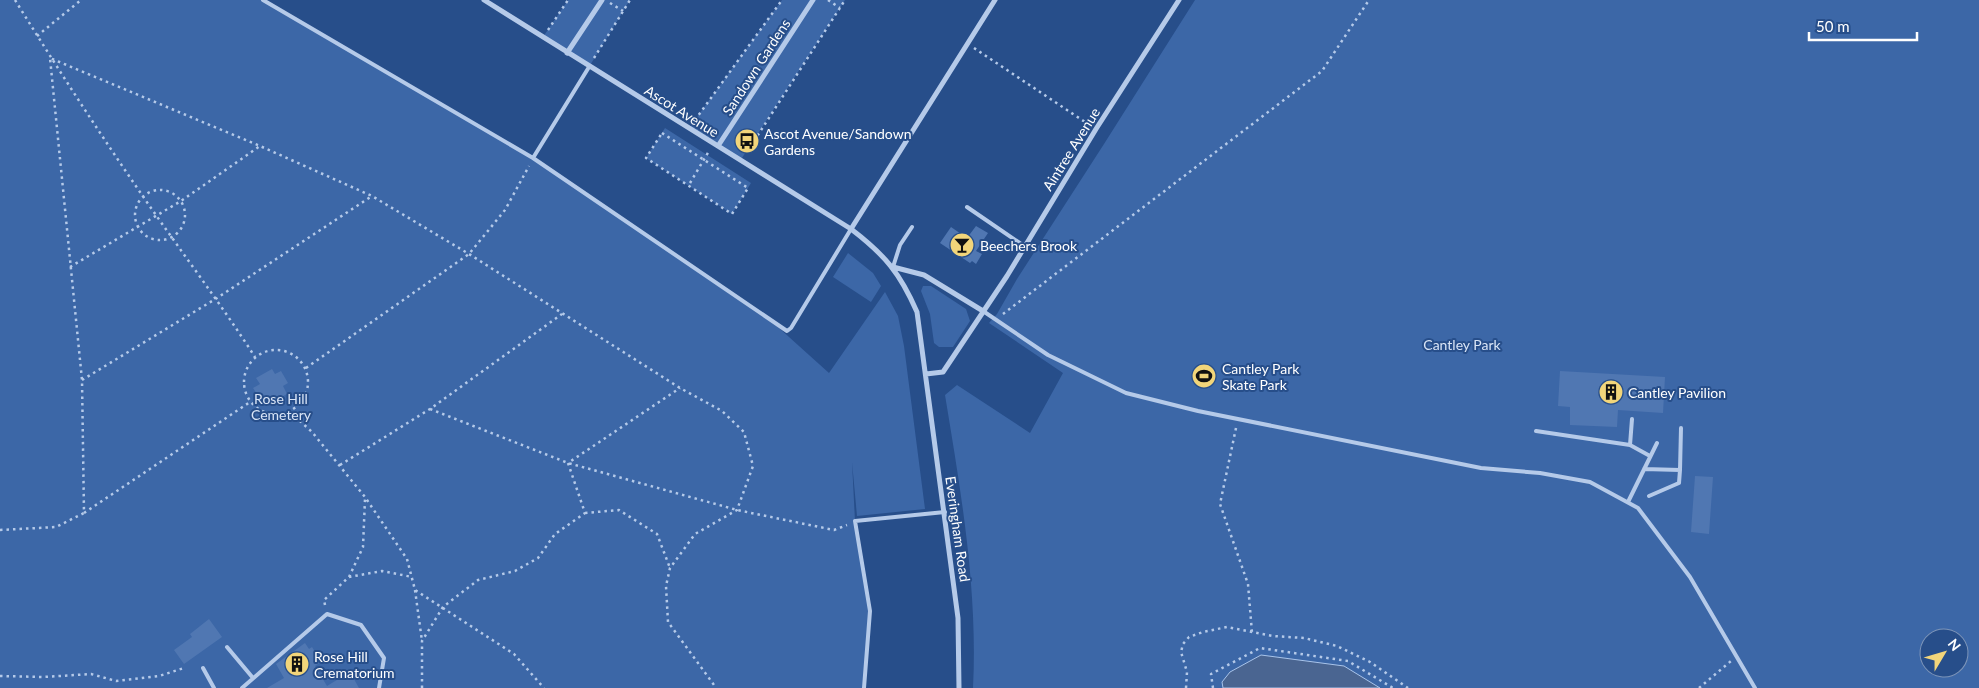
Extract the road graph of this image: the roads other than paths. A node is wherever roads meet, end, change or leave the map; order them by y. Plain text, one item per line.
1 (264, 0) edge
2 (484, 0) edge
3 (603, 0) edge
4 (813, 0) edge
5 (995, 0) edge
6 (1179, 0) edge
7 (567, 53) junction
8 (589, 67) junction
9 (716, 145) junction
10 (533, 158) junction
11 (967, 207) dead end
12 (912, 227) dead end
13 (851, 229) junction
14 (1024, 246) junction
15 (893, 267) junction
16 (983, 311) junction
17 (926, 374) junction
18 (1632, 419) dead end
19 (1681, 428) dead end
20 (1536, 431) dead end
21 (1657, 443) dead end
22 (1630, 444) junction
23 (1650, 456) junction
24 (1644, 468) junction
25 (1680, 470) junction
26 (1649, 496) dead end
27 (1628, 502) junction
28 (945, 512) junction
29 (227, 647) dead end
30 (203, 668) dead end
31 (253, 678) junction
32 (214, 688) edge
33 (242, 688) edge
34 (379, 688) edge
35 (864, 688) edge
36 (959, 688) edge
37 (1754, 688) edge

1 - 10 lane
2 - 7 street, Ascot Avenue
3 - 7 street
4 - 9 street, Sandown Gardens
5 - 13 street
6 - 14 street, Aintree Avenue
7 - 8 street, Ascot Avenue
8 - 9 street, Ascot Avenue
8 - 10 lane
9 - 13 street, Ascot Avenue
10 - 13 lane
11 - 14 lane
12 - 15 lane
13 - 15 street, Ascot Avenue
14 - 16 street, Aintree Avenue
15 - 16 street
15 - 17 street, Ascot Avenue
16 - 17 street, Aintree Avenue
16 - 27 lane
17 - 28 street, Everingham Road
18 - 22 lane
19 - 25 lane
20 - 22 lane
21 - 23 lane
22 - 23 lane
23 - 24 lane
24 - 25 lane
24 - 27 lane
25 - 26 lane
27 - 37 lane
28 - 35 lane
28 - 36 street, Everingham Road
29 - 31 lane
30 - 32 lane
31 - 33 lane
31 - 34 lane

